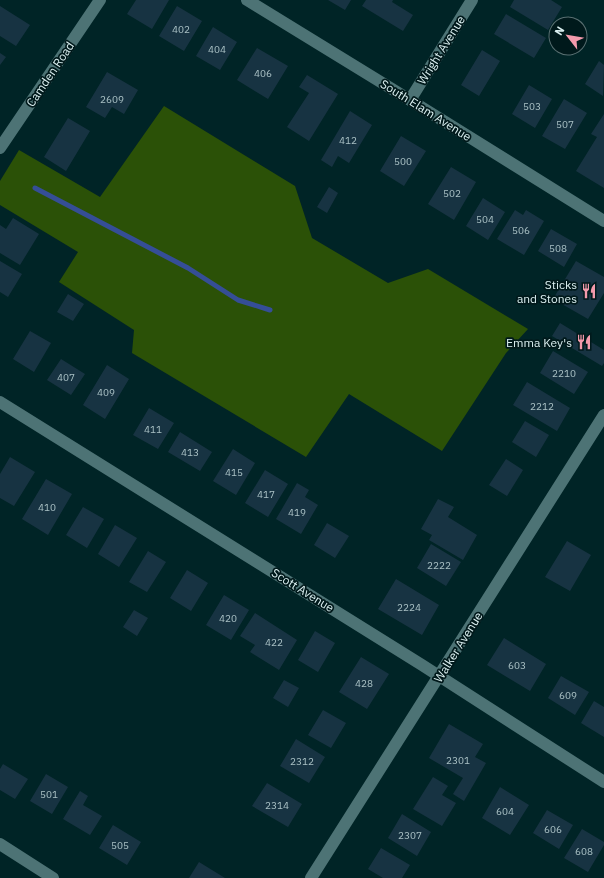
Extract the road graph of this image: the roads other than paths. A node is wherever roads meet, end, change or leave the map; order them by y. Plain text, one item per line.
1 (100, 0) edge
2 (247, 0) edge
3 (472, 0) edge
4 (410, 100) junction
5 (0, 148) edge
6 (604, 221) edge
7 (0, 402) edge
8 (604, 415) edge
9 (439, 676) junction
10 (604, 782) edge
11 (2, 849) edge
12 (53, 878) edge
13 (311, 878) edge

1 - 5 street, Camden Road
2 - 4 street, South Elam Avenue
3 - 4 street, Wright Avenue
4 - 6 street, South Elam Avenue
7 - 9 street, Scott Avenue
8 - 9 street, Walker Avenue
9 - 10 street, Scott Avenue
9 - 13 street, Walker Avenue
11 - 12 street

